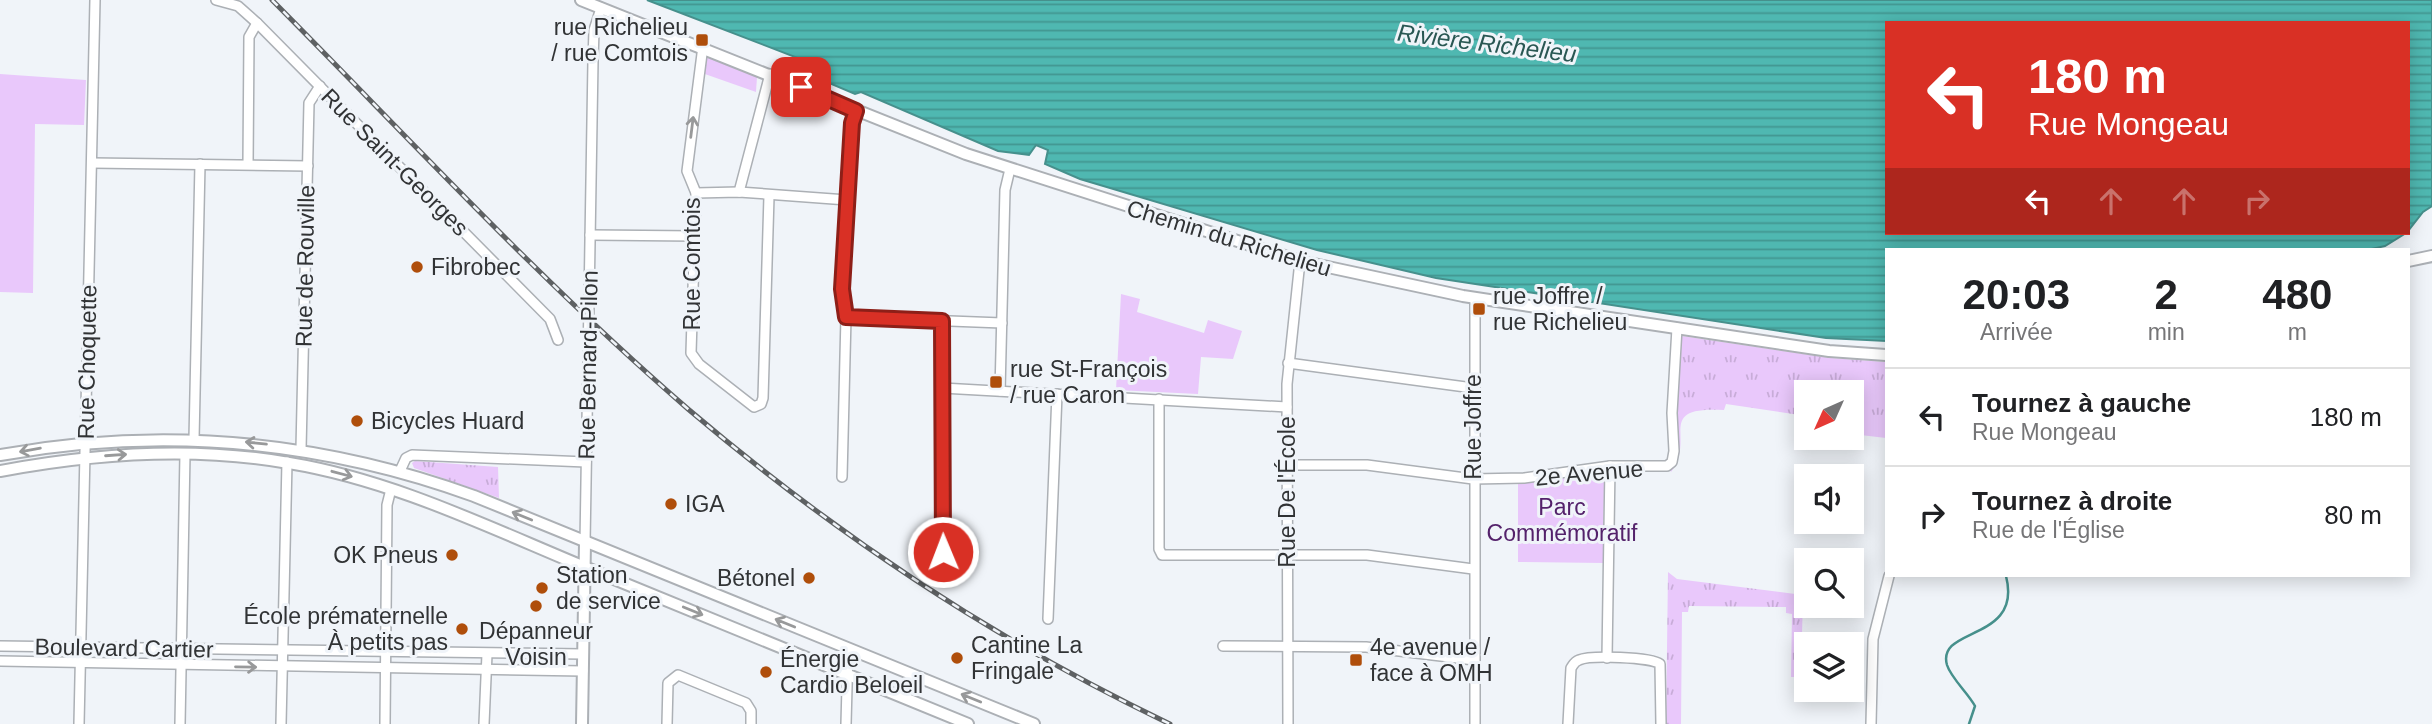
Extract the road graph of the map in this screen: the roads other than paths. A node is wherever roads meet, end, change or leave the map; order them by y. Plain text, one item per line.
1 (95, 0) edge
2 (216, 0) edge
3 (581, 0) edge
4 (601, 8) junction
5 (257, 23) junction
6 (704, 46) junction
7 (770, 74) junction
8 (320, 86) junction
9 (856, 111) junction
10 (92, 163) junction
11 (200, 164) junction
12 (248, 164) junction
13 (307, 166) junction
14 (1010, 169) junction
15 (739, 192) junction
16 (696, 193) junction
17 (769, 196) junction
18 (847, 200) junction
19 (590, 235) junction
20 (695, 236) junction
21 (2432, 256) edge
22 (1300, 261) junction
23 (2410, 261) edge
24 (1475, 298) junction
25 (846, 317) junction
26 (942, 321) junction
27 (1002, 323) junction
28 (1677, 328) junction
29 (558, 340) dead end
30 (1885, 355) edge
31 (1288, 363) junction
32 (942, 388) junction
33 (1473, 388) junction
34 (1000, 391) junction
35 (1057, 394) junction
36 (1159, 399) junction
37 (1287, 407) junction
38 (194, 439) junction
39 (85, 443) junction
40 (300, 449) junction
41 (185, 454) junction
42 (0, 455) edge
43 (84, 457) junction
44 (287, 462) junction
45 (586, 462) junction
46 (1286, 465) junction
47 (1610, 466) junction
48 (0, 471) edge
49 (400, 471) junction
50 (842, 477) dead end
51 (1473, 480) junction
52 (390, 489) junction
53 (585, 543) junction
54 (943, 552) dead end
55 (1287, 555) junction
56 (585, 567) junction
57 (1474, 569) junction
58 (1889, 577) edge
59 (1048, 619) dead end
60 (0, 646) edge
61 (1223, 646) dead end
62 (1287, 647) junction
63 (80, 648) junction
64 (182, 649) junction
65 (848, 649) junction
66 (283, 651) junction
67 (385, 653) junction
68 (487, 654) junction
69 (583, 654) junction
70 (1607, 658) junction
71 (1474, 660) junction
72 (0, 661) edge
73 (80, 663) junction
74 (182, 666) junction
75 (282, 668) junction
76 (385, 668) junction
77 (487, 670) junction
78 (583, 671) junction
79 (847, 674) junction
80 (79, 724) edge
81 (180, 724) edge
82 (281, 724) edge
83 (385, 724) edge
84 (484, 724) edge
85 (582, 724) edge
86 (667, 724) edge
87 (751, 724) edge
88 (846, 724) edge
89 (968, 724) edge
90 (1034, 724) edge
91 (1288, 724) edge
92 (1475, 724) edge
93 (1568, 724) edge
94 (1661, 724) edge
95 (1871, 724) edge

1 - 10 street, Rue Choquette
2 - 5 street, Rue Saint-Georges
3 - 4 main road, Chemin du Richelieu
4 - 6 main road, Chemin du Richelieu
4 - 19 street, Rue Bernard-Pilon
5 - 8 street, Rue Saint-Georges
5 - 12 street
6 - 7 main road, Chemin du Richelieu
16 -> 6 street, Rue Comtois
7 - 9 main road, Chemin du Richelieu
7 - 15 street
8 - 13 street, Rue de Rouville
8 - 29 street, Rue Saint-Georges
9 - 14 main road, Chemin du Richelieu
9 - 18 street
10 - 11 street
10 - 39 street, Rue Choquette
11 - 12 street
11 - 38 street
12 - 13 street
13 - 40 street, Rue de Rouville
14 - 22 main road, Chemin du Richelieu
14 - 27 street
15 - 16 street
15 - 17 street
16 - 20 street, Rue Comtois
17 - 18 street
17 - 20 street, Rue Comtois
18 - 25 street
19 - 20 street
19 - 45 street, Rue Bernard-Pilon
21 - 23 main road
22 - 24 main road, Chemin du Richelieu
22 - 31 street, Rue De l'École
24 - 28 main road, Chemin du Richelieu
24 - 33 street, Rue Joffre
25 - 26 street
25 - 50 street
26 - 27 street
26 - 32 street
27 - 34 street
28 - 30 main road, Chemin du Richelieu
28 - 47 street, 2e Avenue
31 - 33 street
31 - 37 street, Rue De l'École
32 - 34 street
32 - 54 street
33 - 51 street, Rue Joffre
34 - 35 street
35 - 36 street
35 - 59 street
36 - 37 street
36 - 55 street
37 - 46 street, Rue De l'École
38 - 39 main road
40 -> 38 main road
39 -> 42 main road
39 - 43 street, Rue Choquette
40 - 49 main road
43 -> 41 main road
41 - 44 main road
41 - 64 street
43 - 48 main road
43 - 63 street, Rue Choquette
44 -> 52 main road
44 - 66 street
45 - 49 street
45 - 53 street, Rue Bernard-Pilon
46 - 51 street, 2e Avenue
46 - 55 street, Rue De l'École
47 - 51 street, 2e Avenue
47 - 70 street
53 -> 49 main road
51 - 57 street, Rue Joffre
52 - 56 main road
52 - 67 street
53 - 56 main road, Rue Bernard-Pilon
65 -> 53 main road
55 - 57 street
55 - 62 street, Rue De l'École
56 - 69 main road, Rue Bernard-Pilon
56 -> 79 main road
57 - 71 street, Rue Joffre
58 - 95 street
60 - 63 street, Boulevard Cartier
61 - 62 street
62 - 71 street
62 - 91 street, Rue De l'École
63 - 64 street, Boulevard Cartier
63 - 73 street, Rue Choquette
64 - 66 street, Boulevard Cartier
64 - 74 street
65 - 79 street
90 -> 65 main road
66 - 67 street, Boulevard Cartier
66 - 75 street
67 - 68 street, Boulevard Cartier
67 - 76 street
68 - 69 street, Boulevard Cartier
68 - 77 street
69 - 78 main road, Rue Bernard-Pilon
70 - 93 street
70 - 94 street
71 - 92 street, Rue Joffre
72 - 73 street, Boulevard Cartier
73 - 74 street, Boulevard Cartier
73 - 80 street, Rue Choquette
74 -> 75 street, Boulevard Cartier
74 - 81 street
75 - 76 street, Boulevard Cartier
75 - 82 street
76 - 77 street, Boulevard Cartier
76 - 83 street
77 - 78 street, Boulevard Cartier
77 - 84 street
78 - 85 main road, Rue Bernard-Pilon
79 - 88 street
79 - 89 main road
86 - 87 street

